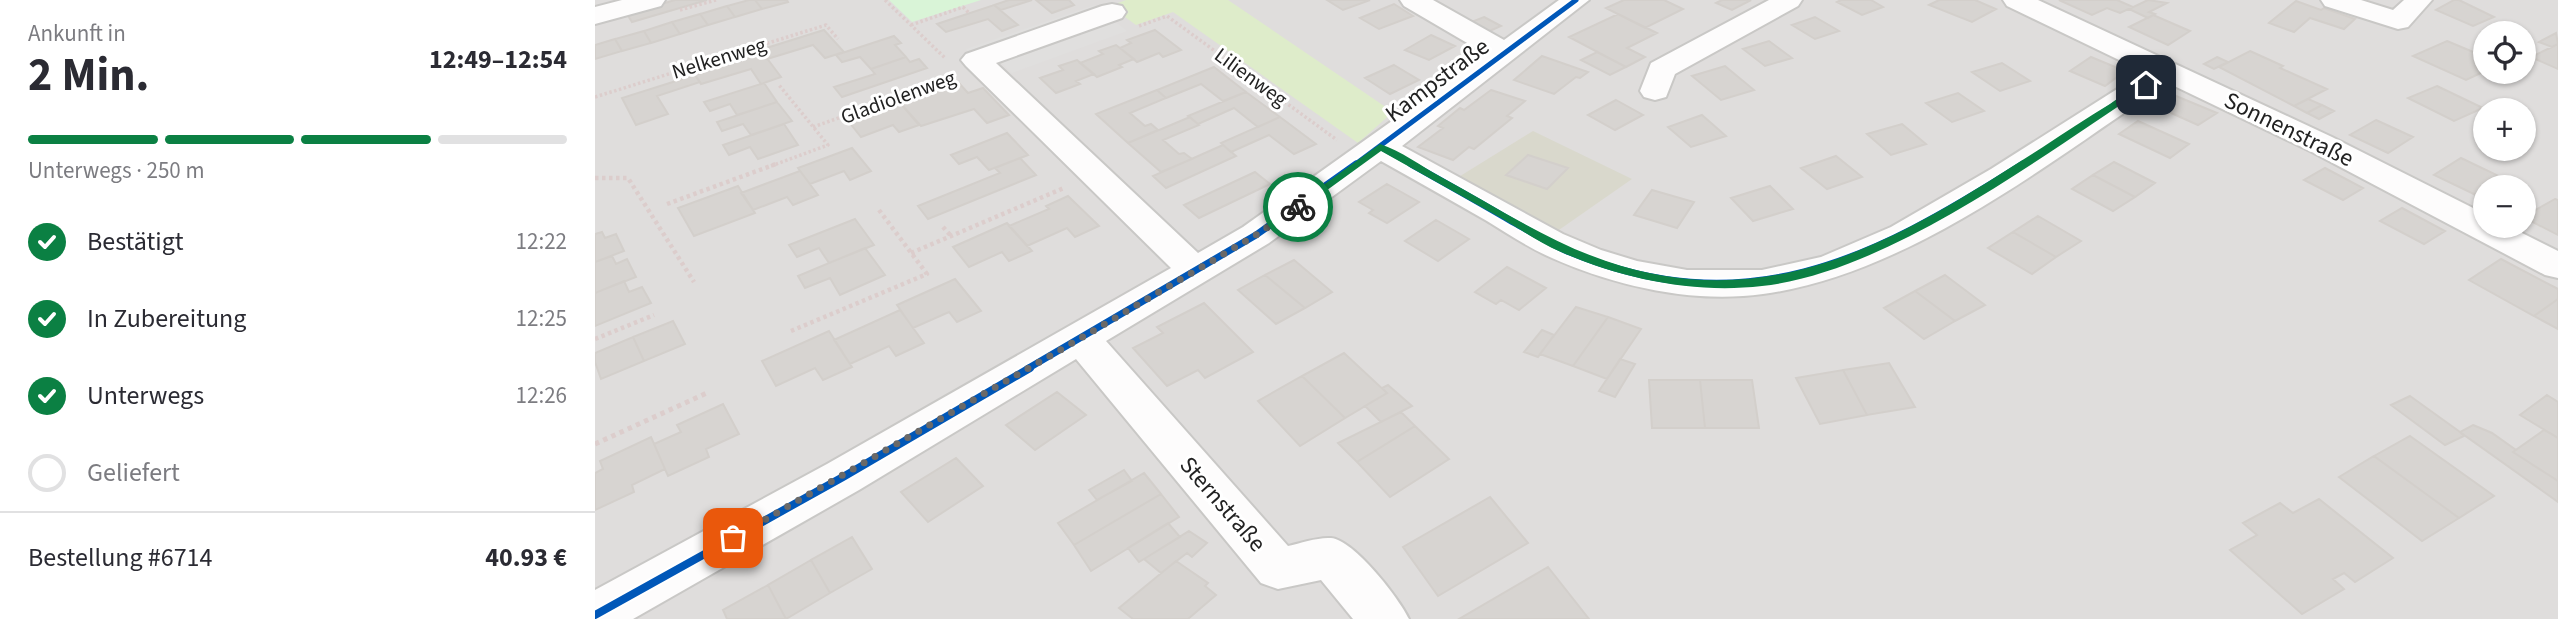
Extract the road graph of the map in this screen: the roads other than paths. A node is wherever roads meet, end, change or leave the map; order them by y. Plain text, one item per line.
1 (652, 0) edge
2 (1413, 0) edge
3 (1576, 0) edge
4 (1789, 0) edge
5 (2016, 0) edge
6 (2334, 0) edge
7 (2419, 0) edge
8 (595, 16) edge
9 (1123, 20) road end
10 (1505, 53) junction
11 (2168, 71) junction
12 (1655, 91) dead end
13 (1372, 153) junction
14 (2558, 266) edge
15 (1195, 271) junction
16 (1081, 338) junction
17 (595, 615) edge
18 (1384, 619) edge

1 - 8 street
2 - 10 street
3 - 10 street, Kampstraße
4 - 12 street
5 - 11 street, Sonnenstraße
6 - 7 street
9 - 15 street, Gladiolenweg
10 - 13 street, Kampstraße
11 - 13 street
11 - 14 street, Sonnenstraße
13 - 15 street, Kampstraße
15 - 16 street, Kampstraße
16 - 17 street, Kampstraße
16 - 18 street, Sternstraße

